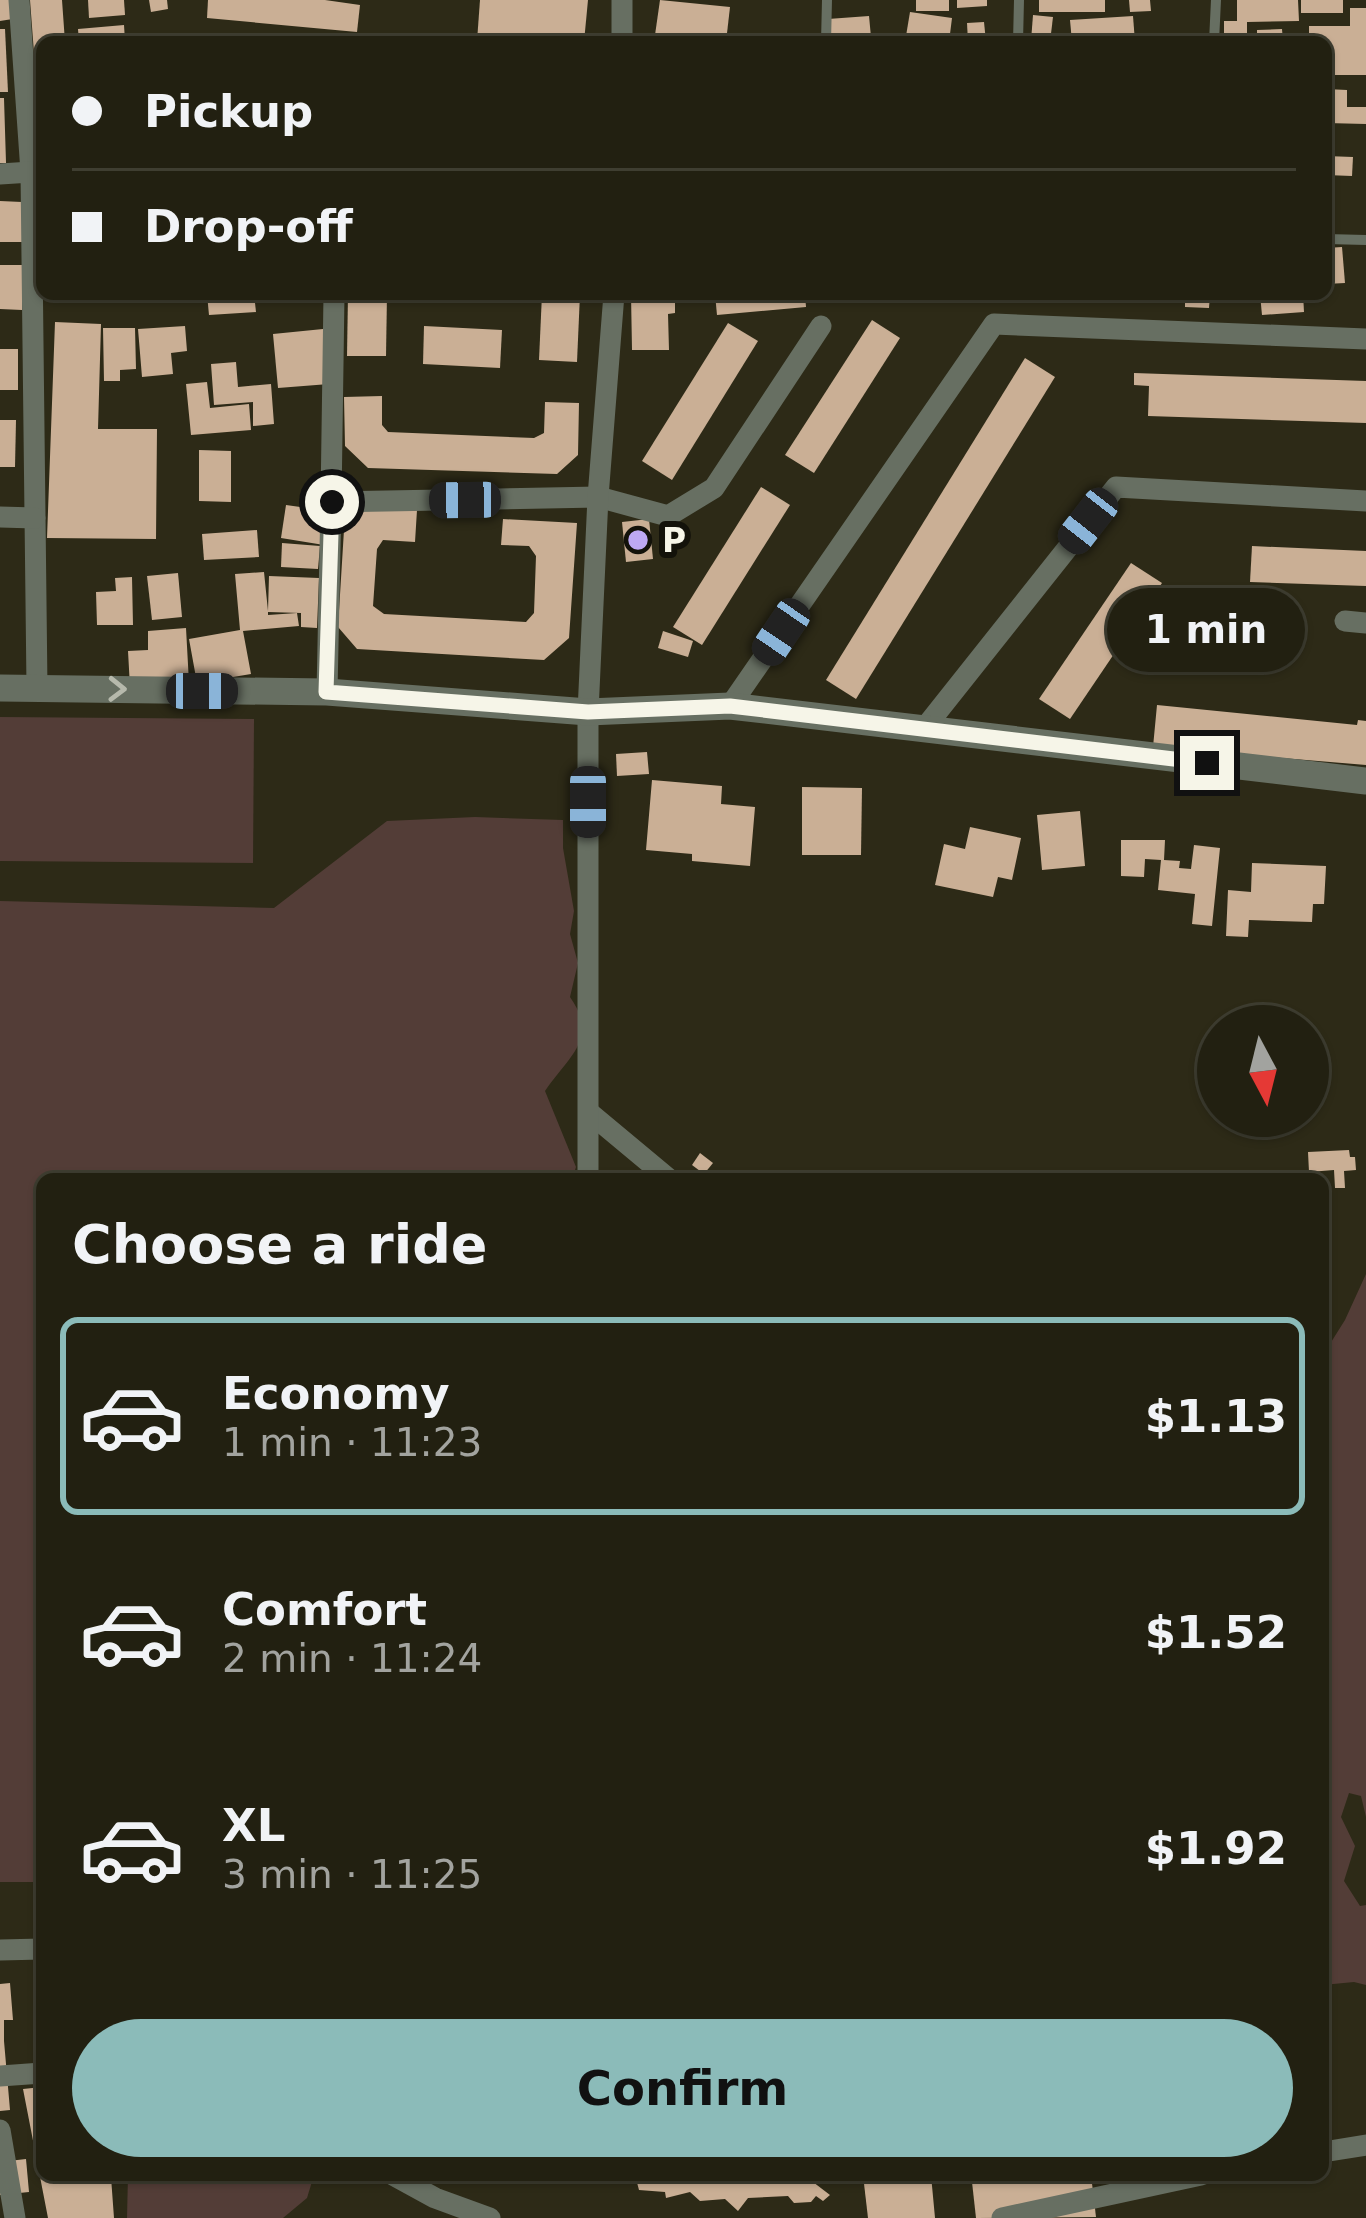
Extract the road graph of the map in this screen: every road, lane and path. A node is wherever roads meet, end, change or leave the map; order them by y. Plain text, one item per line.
1 (19, 0) edge
2 (622, 0) edge
3 (827, 0) edge
4 (1018, 0) edge
5 (1216, 0) edge
6 (622, 36) edge
7 (826, 36) edge
8 (1018, 36) edge
9 (1214, 36) edge
10 (36, 172) edge
11 (0, 173) edge
12 (1332, 239) edge
13 (1366, 240) edge
14 (334, 300) edge
15 (614, 300) edge
16 (821, 326) dead end
17 (1366, 339) edge
18 (599, 486) junction
19 (1366, 501) edge
20 (332, 502) junction
21 (0, 518) edge
22 (34, 518) junction
23 (0, 688) edge
24 (37, 688) junction
25 (326, 692) junction
26 (730, 706) junction
27 (588, 712) junction
28 (923, 730) junction
29 (1366, 781) edge
30 (591, 1114) junction
31 (589, 1173) edge
32 (662, 1173) edge
33 (36, 1949) edge
34 (0, 1950) edge
35 (36, 2073) edge
36 (0, 2076) edge
37 (0, 2130) edge
38 (1366, 2145) edge
39 (1329, 2151) edge
40 (404, 2181) edge
41 (1173, 2181) edge
42 (16, 2218) edge
43 (490, 2218) edge
44 (1002, 2218) edge

1 - 10 street
2 - 6 street
3 - 7 lane
4 - 8 lane
5 - 9 lane
10 - 11 street
10 - 22 street
12 - 13 lane
14 - 20 street
15 - 18 street
16 - 18 street
17 - 26 street
18 - 20 street
18 - 27 street
19 - 28 street
20 - 25 street
21 - 22 street
22 - 24 street
23 - 24 street
24 -> 25 street
25 - 27 street
26 - 27 street
26 - 28 street
27 - 30 street
28 - 29 street
30 - 31 street
30 - 32 street
33 - 34 street
35 - 36 street
37 - 42 street
38 - 39 street
40 - 43 street
41 - 44 street

